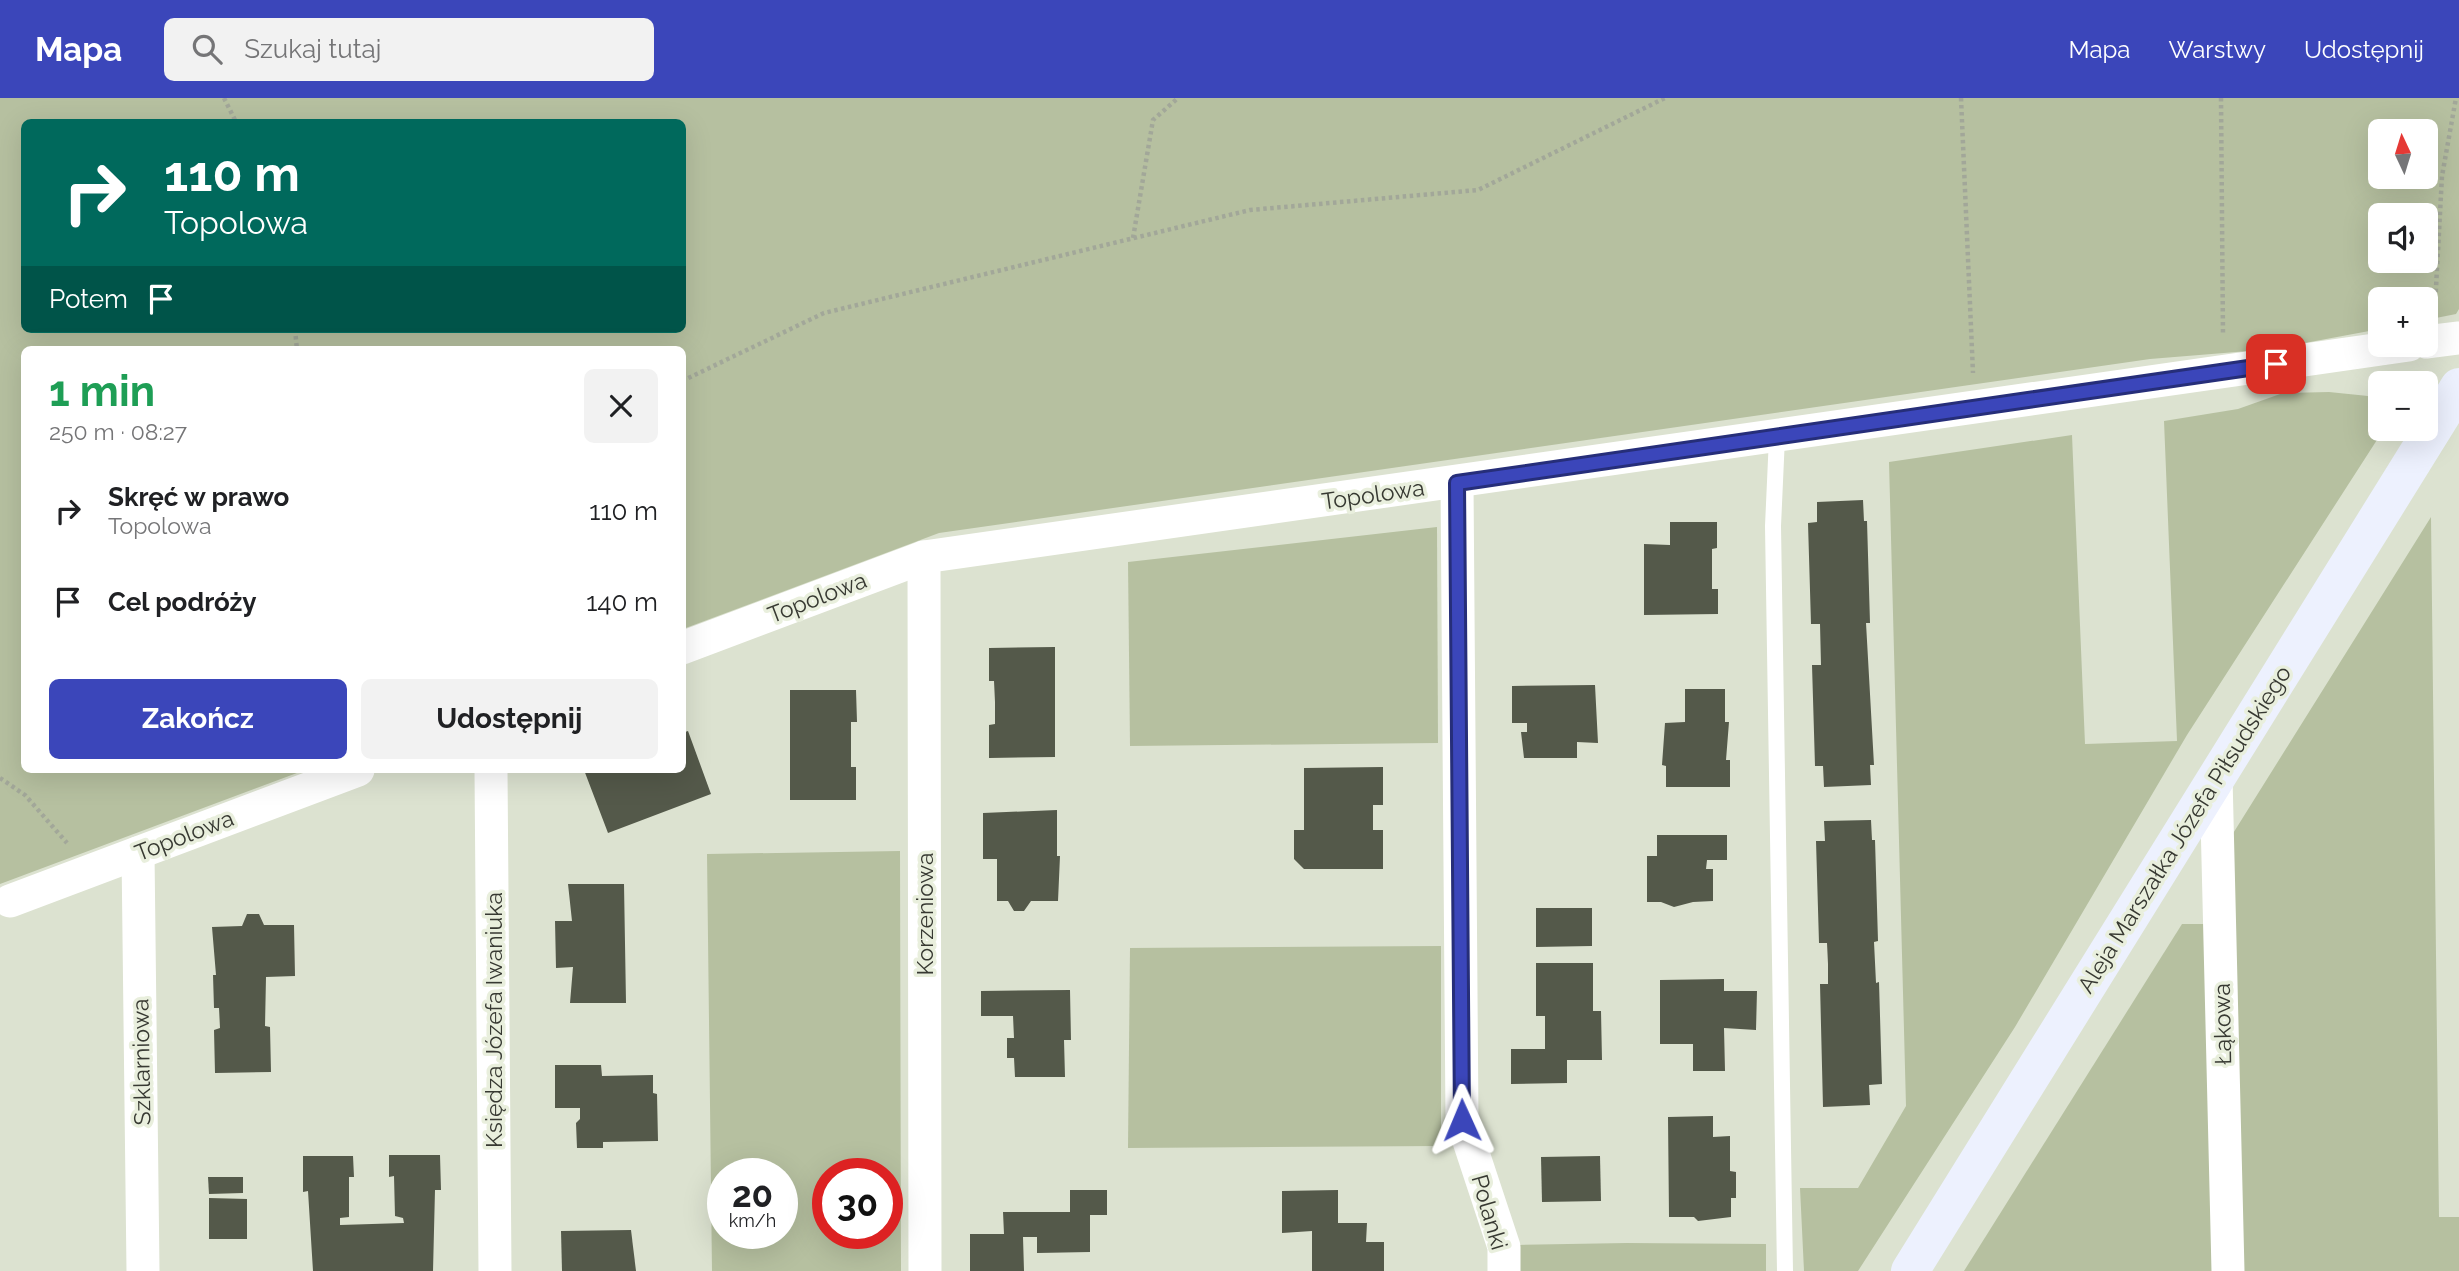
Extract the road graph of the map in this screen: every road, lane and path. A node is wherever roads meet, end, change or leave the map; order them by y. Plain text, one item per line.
1 (224, 98) edge
2 (1178, 98) edge
3 (1665, 98) edge
4 (1961, 98) edge
5 (2221, 98) edge
6 (2456, 98) edge
7 (234, 119) edge
8 (1133, 238) junction
9 (2435, 287) edge
10 (2368, 351) edge
11 (2223, 372) junction
12 (686, 379) edge
13 (2459, 387) edge
14 (1974, 409) junction
15 (1777, 437) junction
16 (1457, 483) junction
17 (924, 557) junction
18 (686, 646) edge
19 (350, 773) edge
20 (491, 773) edge
21 (2216, 777) junction
22 (0, 778) edge
23 (138, 852) junction
24 (91, 871) junction
25 (5, 903) edge
26 (143, 1271) edge
27 (495, 1271) edge
28 (925, 1271) edge
29 (1504, 1271) edge
30 (1785, 1271) edge
31 (1910, 1271) edge
32 (2228, 1271) edge

1 - 7 path
2 - 8 path
3 - 8 path
4 - 14 path
5 - 11 path
6 - 9 path
8 - 12 path
10 - 11 street, Topolowa
11 - 14 street, Topolowa
13 - 21 main road, Aleja Marszałka Józefa Piłsudskiego
14 - 15 street, Topolowa
15 - 16 street, Topolowa
15 - 30 lane
16 - 17 street, Topolowa
16 - 29 street, Polanki
17 - 18 street, Topolowa
17 - 28 street, Korzeniowa
19 - 23 street, Topolowa
20 - 27 street, Księdza Józefa Iwaniuka
21 - 31 main road, Aleja Marszałka Józefa Piłsudskiego
21 - 32 street, Łąkowa
22 - 24 path
23 - 24 street, Topolowa
23 - 26 street, Szklarniowa
24 - 25 street, Topolowa

